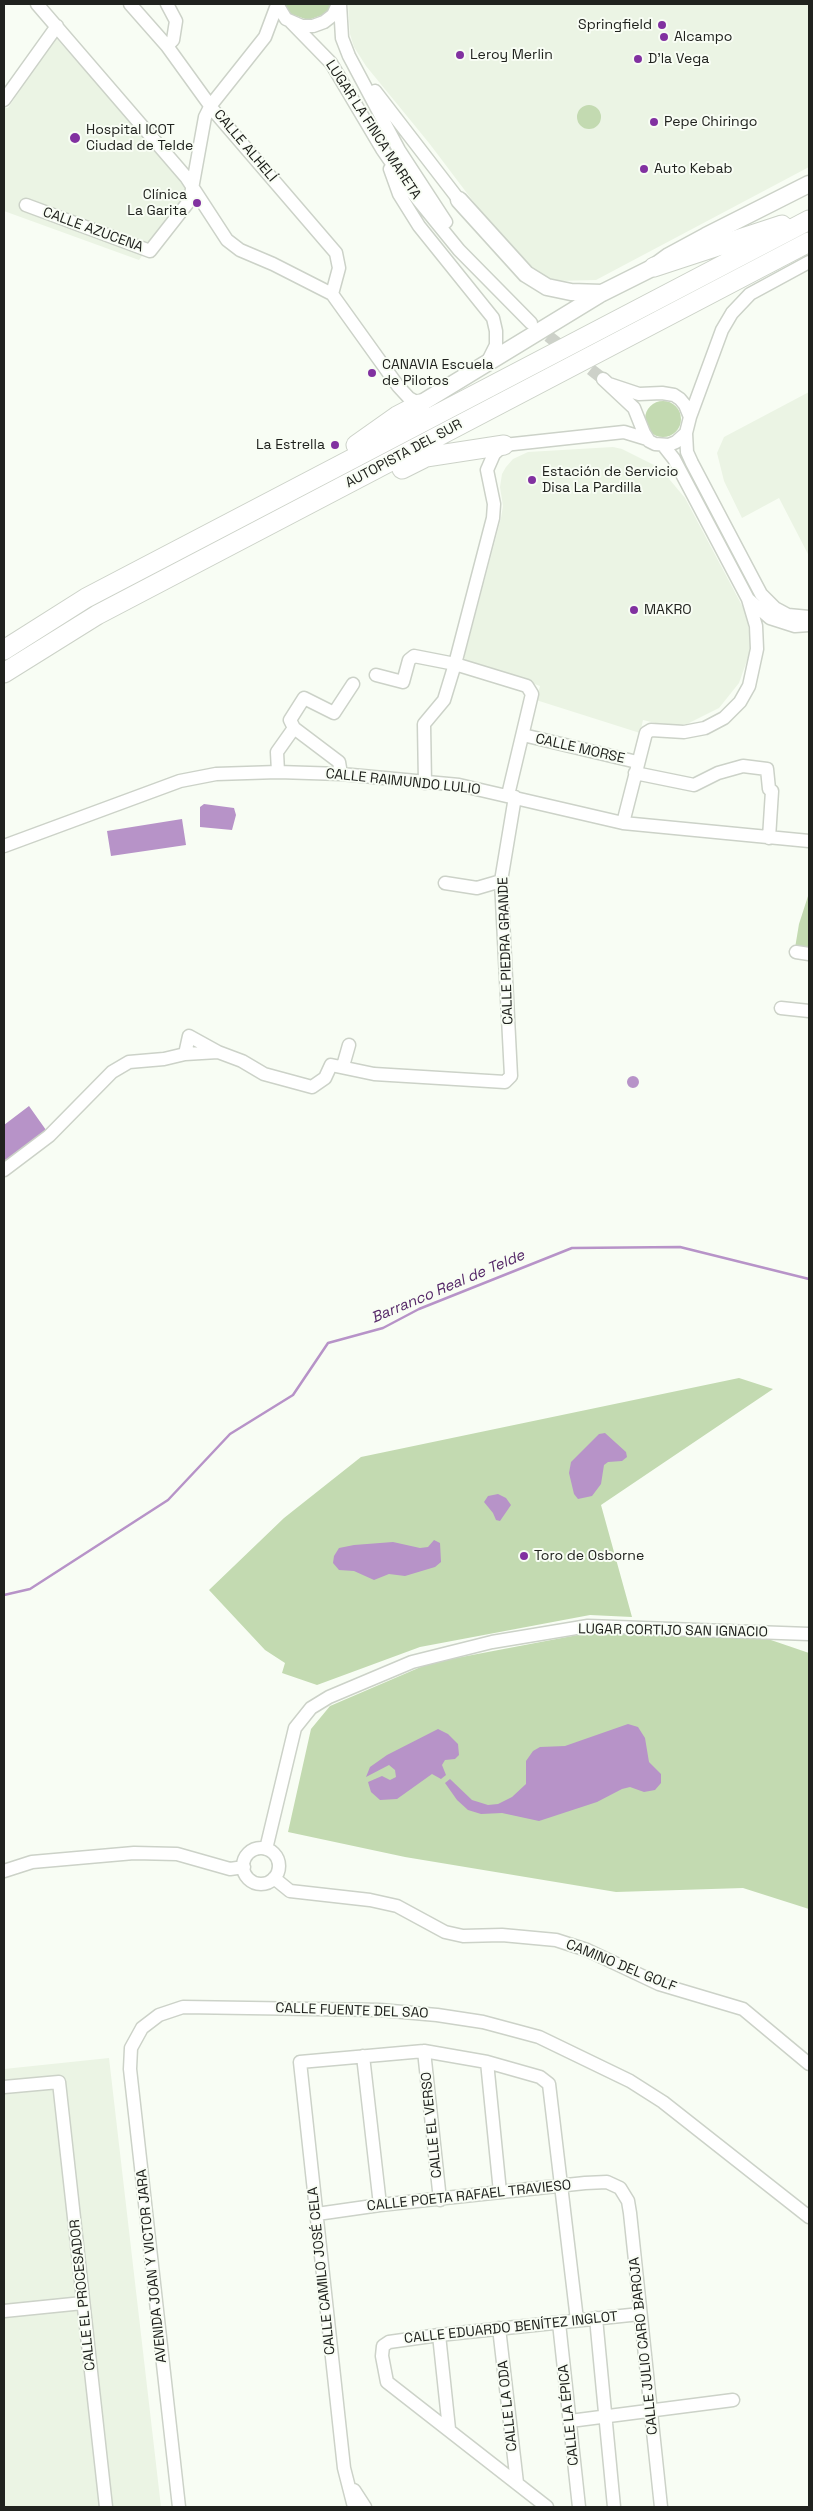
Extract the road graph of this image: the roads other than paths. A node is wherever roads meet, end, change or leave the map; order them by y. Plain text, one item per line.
1 (37, 4) edge
2 (130, 4) edge
3 (167, 4) edge
4 (277, 4) edge
5 (339, 4) edge
6 (290, 21) junction
7 (57, 26) junction
8 (265, 37) junction
9 (167, 46) junction
10 (360, 74) junction
11 (4, 100) edge
12 (211, 105) junction
13 (382, 148) junction
14 (809, 184) edge
15 (193, 189) junction
16 (459, 200) joint
17 (26, 206) dead end
18 (809, 216) edge
19 (809, 220) edge
20 (809, 242) edge
21 (809, 256) edge
22 (809, 262) edge
23 (809, 266) edge
24 (654, 267) junction
25 (783, 277) junction
26 (493, 284) junction
27 (602, 293) junction
28 (332, 294) junction
29 (531, 323) tunnel mouth
30 (639, 331) junction
31 (485, 366) junction
32 (398, 386) junction
33 (420, 404) junction
34 (397, 416) junction
35 (690, 417) junction
36 (686, 433) junction
37 (647, 439) junction
38 (504, 445) junction
39 (662, 445) junction
40 (86, 598) junction
41 (748, 599) junction
42 (97, 615) junction
43 (809, 617) edge
44 (809, 625) edge
45 (4, 650) edge
46 (455, 664) junction
47 (4, 673) edge
48 (376, 675) dead end
49 (353, 684) dead end
50 (294, 728) junction
51 (523, 735) junction
52 (636, 768) junction
53 (278, 772) junction
54 (341, 774) junction
55 (425, 783) junction
56 (512, 796) junction
57 (623, 823) junction
58 (769, 838) junction
59 (809, 841) edge
60 (4, 846) edge
61 (501, 881) junction
62 (445, 883) dead end
63 (781, 1008) dead end
64 (809, 1010) edge
65 (349, 1045) dead end
66 (218, 1052) junction
67 (185, 1054) junction
68 (342, 1066) junction
69 (4, 1170) edge
70 (809, 1634) edge
71 (266, 1849) junction
72 (244, 1867) junction
73 (4, 1871) edge
74 (274, 1878) junction
75 (142, 2028) joint
76 (424, 2051) junction
77 (364, 2056) junction
78 (487, 2062) junction
79 (809, 2064) edge
80 (4, 2087) edge
81 (562, 2186) junction
82 (620, 2188) joint
83 (500, 2192) junction
84 (440, 2200) junction
85 (380, 2205) junction
86 (317, 2214) junction
87 (809, 2217) edge
88 (84, 2303) junction
89 (4, 2311) edge
90 (640, 2314) junction
91 (596, 2318) junction
92 (577, 2320) junction
93 (559, 2323) junction
94 (499, 2328) junction
95 (439, 2335) junction
96 (732, 2400) dead end
97 (651, 2410) junction
98 (605, 2416) junction
99 (570, 2421) junction
100 (449, 2430) junction
101 (348, 2479) junction
102 (517, 2483) junction
103 (106, 2507) edge
104 (179, 2507) edge
105 (354, 2507) edge
106 (365, 2507) edge
107 (547, 2507) edge
108 (579, 2507) edge
109 (614, 2507) edge
110 (660, 2507) edge

1 - 7 street
2 - 9 street, CALLE ALHELÍ
3 - 9 street
4 - 6 street, LUGAR LA FINCA MARETA
4 - 8 street, CALLE AZUCENA
5 - 6 street, LUGAR LA FINCA MARETA
5 - 10 street, LUGAR LA FINCA MARETA
6 - 8 street, CALLE AZUCENA
6 - 13 street, LUGAR LA FINCA MARETA
7 - 11 street
7 - 15 street
8 - 12 street, CALLE AZUCENA
9 - 12 street, CALLE ALHELÍ
10 - 16 street
10 - 26 street, LUGAR LA FINCA MARETA
12 - 15 street, CALLE AZUCENA
12 - 28 street, CALLE ALHELÍ
13 - 26 street, LUGAR LA FINCA MARETA
13 - 31 street
14 - 24 main road
15 - 17 street, CALLE AZUCENA
15 - 28 street
16 - 27 main road
18 - 24 highway
19 - 40 highway, AUTOPISTA DEL SUR
20 - 30 highway, AUTOPISTA DEL SUR
21 - 30 highway
22 - 25 street
23 - 25 street
24 - 27 main road
25 - 35 street
26 - 29 street, LUGAR LA FINCA MARETA
27 - 31 main road
28 - 32 street
30 - 42 highway, AUTOPISTA DEL SUR
31 - 33 main road
32 - 33 street
32 - 34 street
33 - 34 highway
34 - 40 highway
35 - 36 street
35 - 37 street
36 - 39 street
36 - 43 street
37 - 38 street
37 - 39 street
38 - 42 highway
38 - 46 street
39 - 41 street
40 - 45 highway, AUTOPISTA DEL SUR
41 - 44 street
41 - 52 street
42 - 47 highway, AUTOPISTA DEL SUR
46 - 48 street
46 - 51 street, CALLE PIEDRA GRANDE
46 - 55 street
49 - 50 street
50 - 53 street
50 - 54 street
51 - 52 street, CALLE MORSE
51 - 56 street, CALLE PIEDRA GRANDE
52 - 57 street
52 - 58 street, CALLE MORSE
53 - 54 street, CALLE RAIMUNDO LULIO
53 - 60 street, CALLE RAIMUNDO LULIO
54 - 55 street, CALLE RAIMUNDO LULIO
55 - 56 street, CALLE RAIMUNDO LULIO
56 - 57 street, CALLE RAIMUNDO LULIO
56 - 61 street, CALLE PIEDRA GRANDE
57 - 58 street, CALLE RAIMUNDO LULIO
58 - 59 street, CALLE RAIMUNDO LULIO
61 - 62 street
61 - 68 street, CALLE PIEDRA GRANDE
63 - 64 street
65 - 68 street
66 - 67 street
66 - 67 street
66 - 68 street
67 - 69 street
70 - 71 street, LUGAR CORTIJO SAN IGNACIO
71 - 72 street
71 - 74 street
72 - 73 street
72 - 74 street
74 - 79 street, CAMINO DEL GOLF
75 - 87 street, CALLE FUENTE DEL SAO
75 - 104 street, AVENIDA JOAN Y VICTOR JARA
76 - 77 street
76 - 78 street
76 - 84 street, CALLE EL VERSO
77 - 85 street
77 - 86 street, CALLE CAMILO JOSÉ CELA
78 - 81 street
78 - 83 street
80 - 88 street, CALLE EL PROCESADOR
81 - 82 street, CALLE POETA RAFAEL TRAVIESO
81 - 83 street, CALLE POETA RAFAEL TRAVIESO
81 - 92 street
82 - 90 street, CALLE JULIO CARO BAROJA
83 - 84 street, CALLE POETA RAFAEL TRAVIESO
84 - 85 street, CALLE POETA RAFAEL TRAVIESO
85 - 86 street, CALLE POETA RAFAEL TRAVIESO
86 - 101 street, CALLE CAMILO JOSÉ CELA
88 - 89 street
88 - 103 street, CALLE EL PROCESADOR
90 - 91 street, CALLE EDUARDO BENÍTEZ INGLOT
90 - 97 street, CALLE JULIO CARO BAROJA
91 - 92 street, CALLE EDUARDO BENÍTEZ INGLOT
91 - 98 street
92 - 93 street, CALLE EDUARDO BENÍTEZ INGLOT
93 - 94 street, CALLE EDUARDO BENÍTEZ INGLOT
93 - 99 street, CALLE LA ÉPICA
94 - 95 street, CALLE EDUARDO BENÍTEZ INGLOT
94 - 102 street, CALLE LA ODA
95 - 100 street
95 - 100 street, CALLE EDUARDO BENÍTEZ INGLOT
96 - 97 street
97 - 98 street
97 - 110 street, CALLE JULIO CARO BAROJA
98 - 99 street
98 - 109 street
99 - 108 street, CALLE LA ÉPICA
100 - 102 street
101 - 105 street, CALLE CAMILO JOSÉ CELA
101 - 106 street, CALLE CAMILO JOSÉ CELA
102 - 107 street

